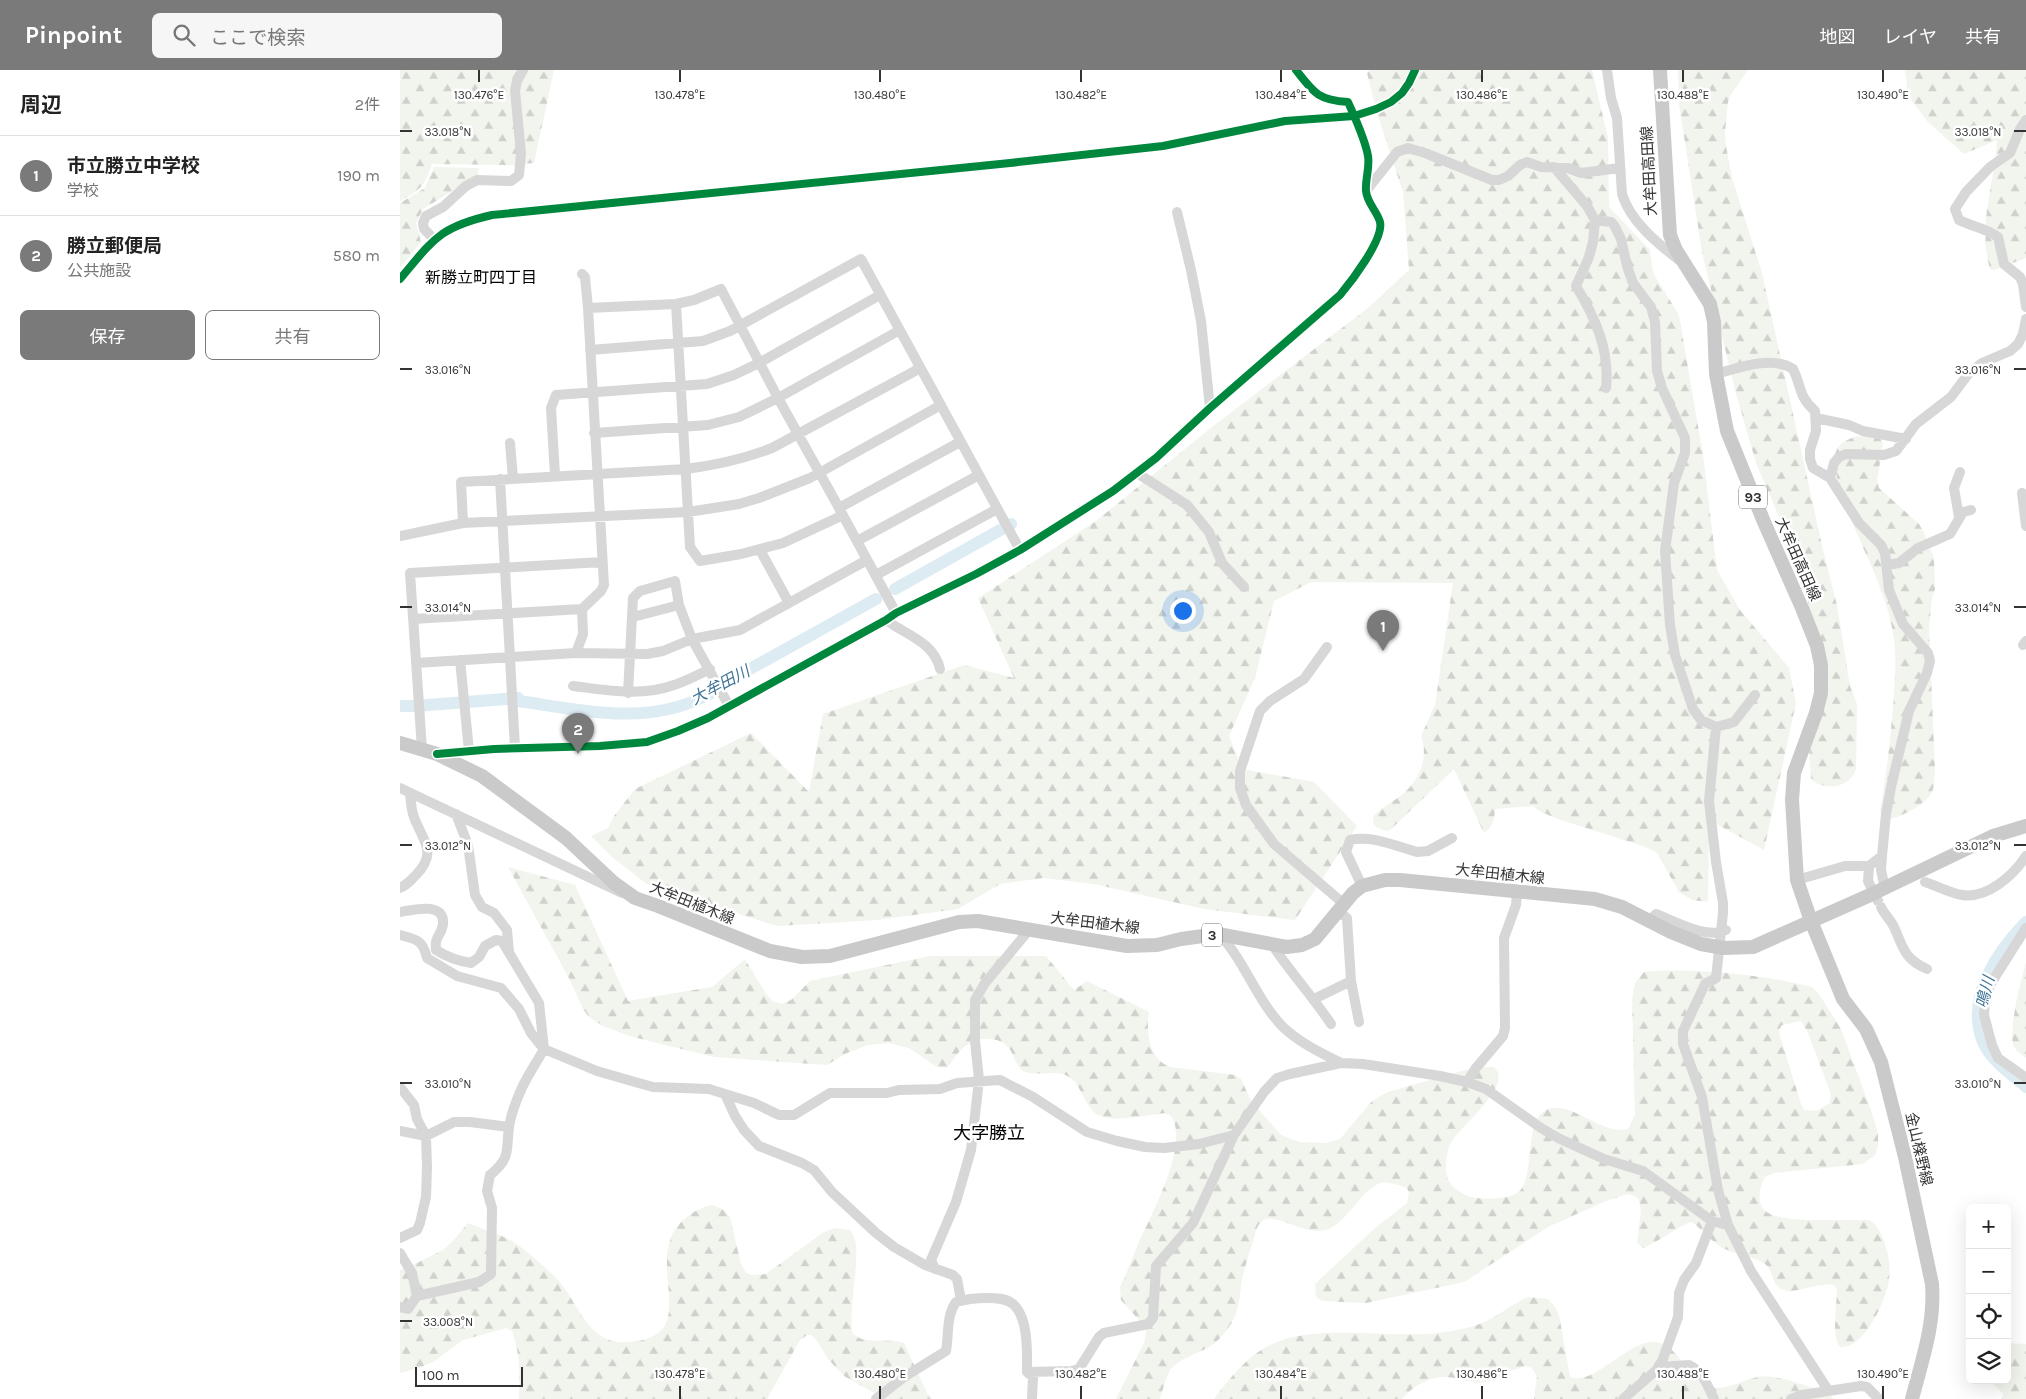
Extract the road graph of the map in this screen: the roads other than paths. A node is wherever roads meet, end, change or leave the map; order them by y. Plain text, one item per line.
1 (523, 70) edge
2 (1296, 70) edge
3 (1415, 70) edge
4 (1607, 70) edge
5 (1660, 70) edge
6 (1354, 116) junction
7 (2026, 120) edge
8 (1554, 167) junction
9 (1620, 168) junction
10 (1366, 191) junction
11 (1177, 212) dead end
12 (1594, 220) junction
13 (434, 238) junction
14 (1686, 266) junction
15 (582, 274) dead end
16 (400, 279) edge
17 (880, 295) junction
18 (676, 304) junction
19 (2026, 307) edge
20 (588, 308) junction
21 (2026, 319) edge
22 (740, 325) junction
23 (900, 330) junction
24 (678, 344) junction
25 (590, 350) junction
26 (759, 363) junction
27 (919, 366) junction
28 (1716, 374) junction
29 (680, 386) junction
30 (1606, 388) dead end
31 (592, 392) junction
32 (778, 398) junction
33 (941, 405) junction
34 (1210, 408) junction
35 (1816, 418) junction
36 (684, 427) junction
37 (594, 432) junction
38 (799, 434) junction
39 (1906, 439) junction
40 (960, 442) junction
41 (510, 443) dead end
42 (686, 469) junction
43 (820, 472) junction
44 (1960, 472) dead end
45 (597, 473) junction
46 (1137, 473) junction
47 (555, 475) junction
48 (979, 475) junction
49 (513, 478) junction
50 (1830, 478) junction
51 (500, 479) junction
52 (2022, 493) dead end
53 (997, 509) junction
54 (840, 510) junction
55 (1971, 510) dead end
56 (688, 512) junction
57 (599, 515) junction
58 (1959, 518) junction
59 (502, 522) junction
60 (463, 523) junction
61 (2026, 526) edge
62 (400, 536) edge
63 (857, 541) junction
64 (760, 550) junction
65 (1020, 550) junction
66 (867, 560) junction
67 (602, 562) junction
68 (1887, 565) junction
69 (505, 567) junction
70 (876, 575) junction
71 (1244, 587) dead end
72 (789, 603) junction
73 (679, 605) junction
74 (582, 609) junction
75 (508, 613) junction
76 (896, 613) junction
77 (633, 617) junction
78 (413, 620) junction
79 (886, 620) junction
80 (692, 639) junction
81 (1327, 647) dead end
82 (576, 653) junction
83 (630, 654) junction
84 (510, 657) junction
85 (460, 660) junction
86 (416, 663) junction
87 (710, 669) junction
88 (940, 669) dead end
89 (573, 686) dead end
90 (628, 692) junction
91 (1755, 695) dead end
92 (729, 706) junction
93 (1716, 727) junction
94 (400, 744) edge
95 (515, 748) junction
96 (422, 749) junction
97 (469, 751) junction
98 (437, 754) junction
99 (405, 791) edge
100 (456, 814) junction
101 (2026, 826) edge
102 (1452, 838) dead end
103 (1882, 856) junction
104 (2026, 856) edge
105 (1869, 866) junction
106 (1797, 880) junction
107 (1868, 881) tunnel mouth
108 (1925, 882) dead end
109 (1362, 886) junction
110 (400, 888) edge
111 (1885, 888) junction
112 (1517, 893) junction
113 (658, 906) junction
114 (1881, 907) tunnel mouth
115 (1341, 908) junction
116 (1723, 908) junction
117 (400, 912) edge
118 (1649, 921) junction
119 (1812, 921) junction
120 (2026, 928) edge
121 (1029, 930) junction
122 (1218, 934) junction
123 (400, 935) edge
124 (1273, 946) junction
125 (510, 955) junction
126 (1927, 969) dead end
127 (1351, 981) junction
128 (1314, 999) junction
129 (1359, 1022) dead end
130 (1331, 1024) dead end
131 (544, 1049) junction
132 (1341, 1063) junction
133 (2026, 1078) edge
134 (979, 1080) junction
135 (1467, 1082) junction
136 (400, 1087) edge
137 (725, 1094) junction
138 (509, 1127) junction
139 (400, 1131) edge
140 (1234, 1135) junction
141 (426, 1136) junction
142 (1712, 1221) junction
143 (1728, 1225) junction
144 (400, 1238) edge
145 (400, 1252) edge
146 (935, 1268) junction
147 (417, 1296) junction
148 (961, 1300) junction
149 (400, 1307) edge
150 (1660, 1367) junction
151 (1027, 1372) junction
152 (1828, 1390) junction
153 (876, 1399) edge
154 (1032, 1399) edge
155 (1623, 1399) edge
156 (1714, 1399) edge
157 (1791, 1399) edge
158 (1879, 1399) edge
159 (1912, 1399) edge

1 - 13 street
2 - 6 street
3 - 6 street
4 - 9 street
5 - 14 main road, 大牟田高田線 / 93
6 - 10 street
6 - 13 street
7 - 19 street
8 - 9 street
8 - 10 street
8 - 12 street
9 - 14 street
10 - 34 street
11 - 34 street
12 - 30 street
12 - 93 street
13 - 16 street
14 - 28 main road, 大牟田高田線 / 93
15 - 20 street
17 - 22 street
17 - 23 street
17 - 26 street
18 - 20 street
18 - 22 street
18 - 24 street
20 - 25 street
21 - 39 street
22 - 24 street
22 - 26 street
23 - 27 street
23 - 32 street
24 - 25 street
24 - 29 street
25 - 31 street
26 - 29 street
26 - 32 street
27 - 33 street
27 - 38 street
28 - 35 street
28 - 106 main road, 大牟田高田線 / 93
29 - 31 street
29 - 36 street
31 - 37 street
31 - 47 street
32 - 36 street
32 - 38 street
33 - 40 street
33 - 43 street
34 - 46 street
35 - 39 street
35 - 50 street
36 - 37 street
36 - 42 street
37 - 45 street
38 - 42 street
38 - 43 street
39 - 50 street
40 - 48 street
40 - 54 street
41 - 49 street
42 - 45 street
42 - 56 street
43 - 54 street
43 - 56 street
44 - 58 street
45 - 47 street
45 - 57 street
46 - 65 street
46 - 71 street
47 - 49 street
48 - 53 street
48 - 63 street
49 - 51 street
50 - 68 street
51 - 59 street
51 - 60 street
52 - 61 street
53 - 65 street
53 - 70 street
54 - 63 street
54 - 64 street
55 - 58 street
56 - 57 street
56 - 64 street
57 - 59 street
57 - 67 street
58 - 68 street
59 - 60 street
59 - 69 street
60 - 62 street
63 - 66 street
64 - 72 street
65 - 76 street
66 - 70 street
66 - 72 street
67 - 69 street
67 - 74 street
68 - 103 street
69 - 75 street
69 - 78 street
70 - 76 street
72 - 80 street
73 - 77 street
73 - 77 street
73 - 80 street
74 - 75 street
74 - 82 street
75 - 78 street
75 - 84 street
76 - 79 street
77 - 83 street
78 - 86 street
79 - 88 street
79 - 92 street
80 - 83 street
80 - 87 street
81 - 115 street
82 - 83 street
82 - 84 street
83 - 90 street
84 - 85 street
84 - 95 street
85 - 86 street
85 - 97 street
86 - 96 street
87 - 90 street
87 - 92 street
89 - 90 street
91 - 93 street
92 - 95 street
93 - 116 street
94 - 96 main road, 大牟田植木線 / 3
95 - 97 street
96 - 98 main road, 大牟田植木線 / 3
97 - 98 street
98 - 113 main road, 大牟田植木線 / 3
99 - 100 street
99 - 110 street
100 - 113 street
100 - 125 street
101 - 111 main road, 大牟田植木線
102 - 109 street
103 - 105 street
103 - 111 street
104 - 108 street
105 - 106 street
105 - 107 street
106 - 119 main road, 大牟田高田線 / 93
109 - 112 main road, 大牟田植木線
109 - 115 main road, 大牟田植木線 / 3
111 - 119 main road, 大牟田植木線
112 - 118 main road, 大牟田植木線
112 - 135 street
113 - 121 main road, 大牟田植木線 / 3
114 - 126 street
115 - 124 main road, 大牟田植木線 / 3
115 - 127 street
116 - 118 street
116 - 143 street
117 - 125 street
118 - 119 main road, 大牟田植木線
119 - 159 main road, 金山檪野線
120 - 133 street
121 - 122 main road, 大牟田植木線 / 3
121 - 134 street
122 - 124 main road, 大牟田植木線 / 3
122 - 132 street
123 - 131 street
124 - 128 street
125 - 131 street
127 - 128 street
127 - 129 street
128 - 130 street
131 - 137 street
131 - 138 street
132 - 135 street
132 - 140 street
134 - 137 street
134 - 140 street
134 - 146 street
135 - 142 street
136 - 141 street
137 - 146 street
138 - 141 street
138 - 147 street
139 - 141 street
140 - 151 street
141 - 144 street
142 - 143 street
142 - 150 street
143 - 152 street
145 - 147 street
146 - 148 street
147 - 149 street
148 - 151 street
148 - 153 street
150 - 155 street
150 - 156 street
151 - 154 street
152 - 157 street
152 - 158 street

